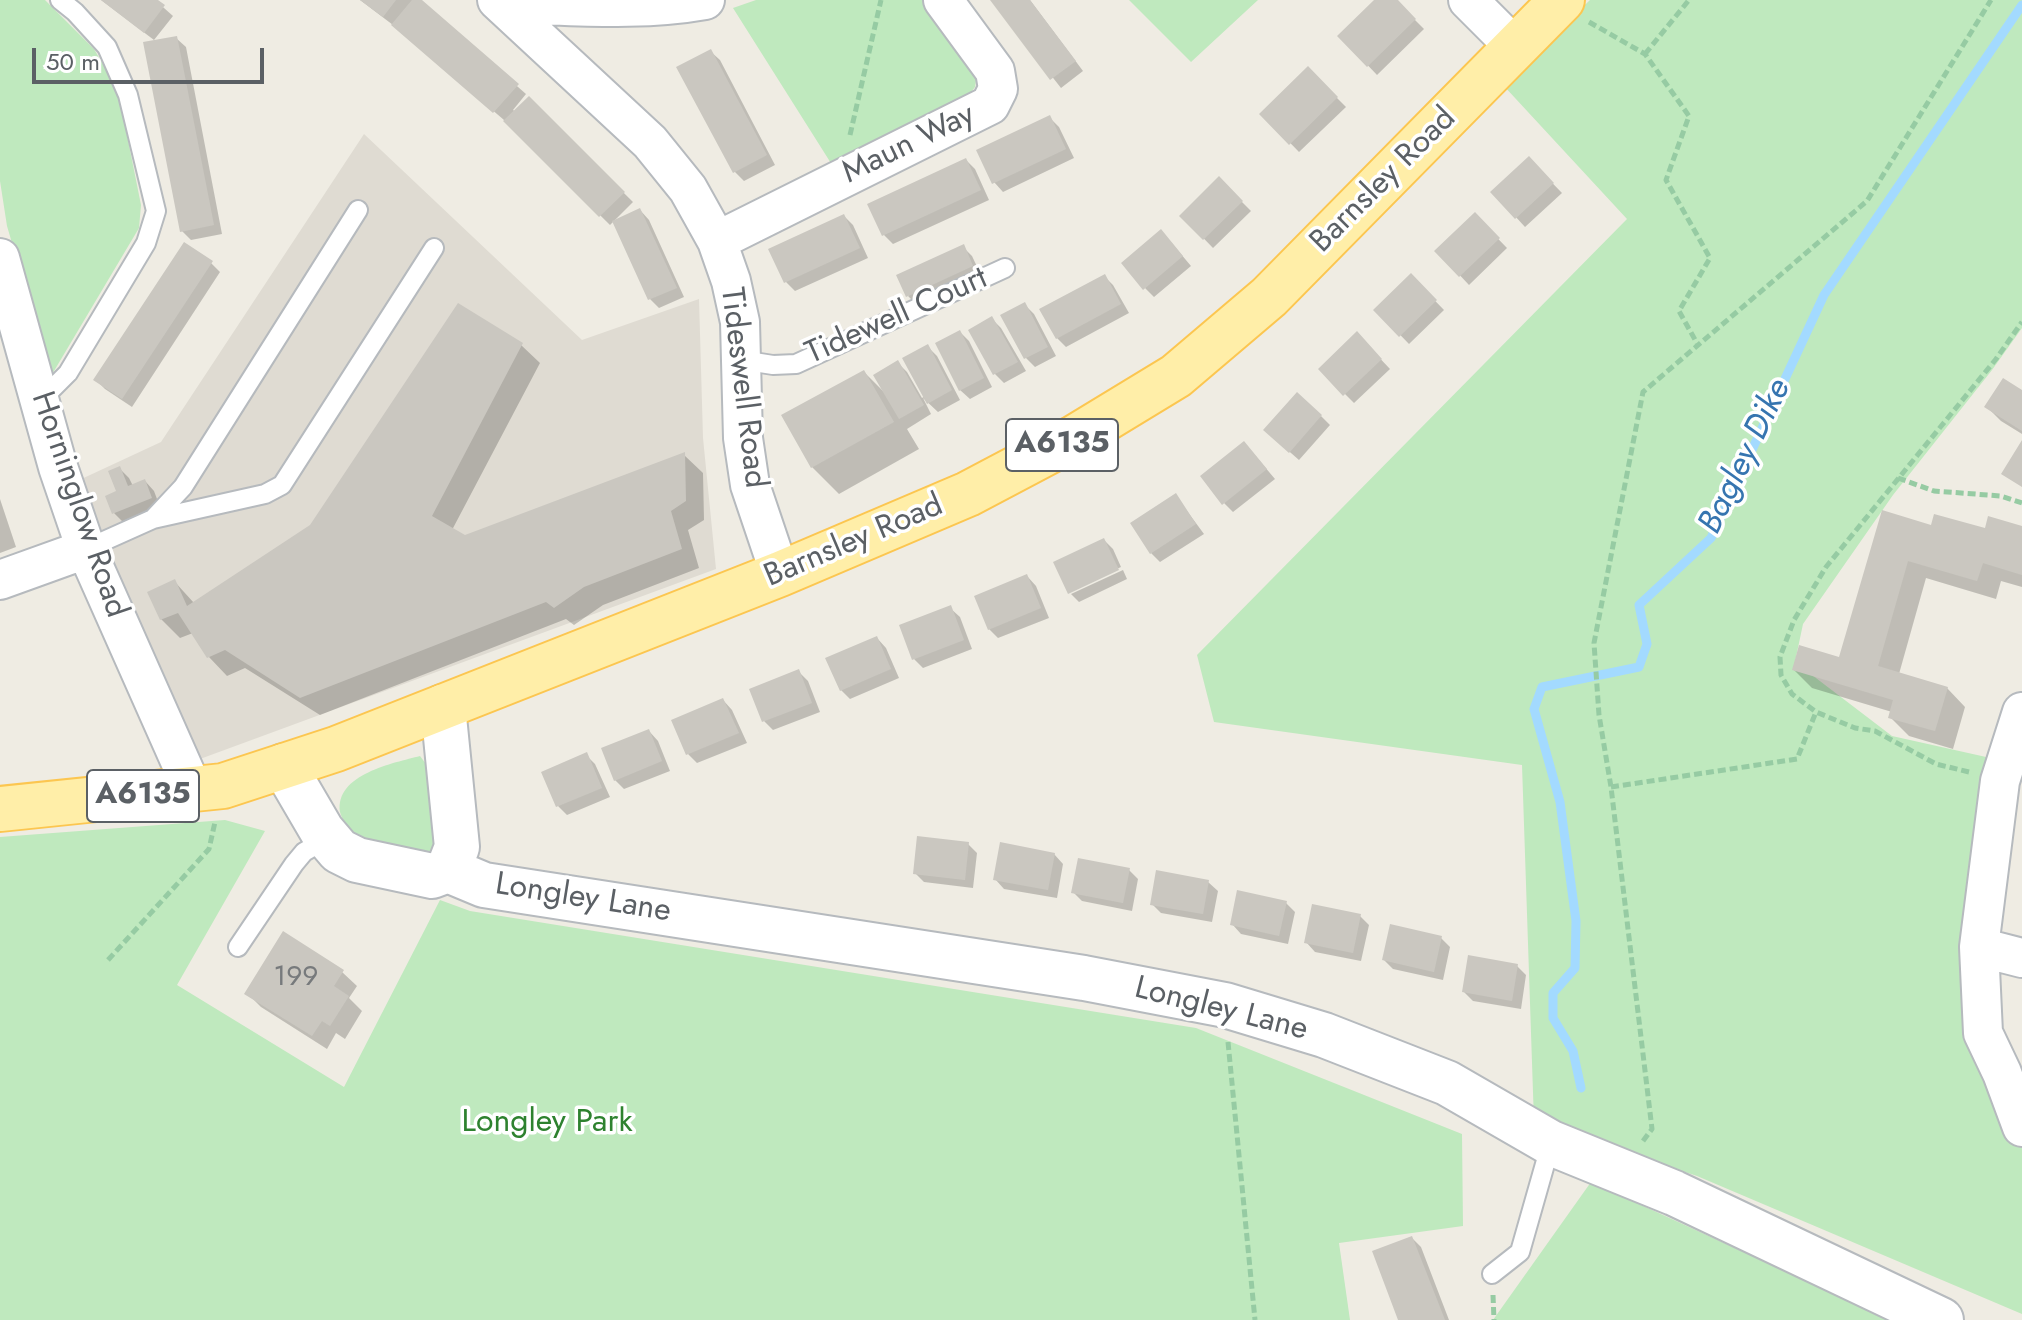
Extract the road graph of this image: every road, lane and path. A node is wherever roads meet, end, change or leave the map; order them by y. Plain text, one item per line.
1 (60, 0) edge
2 (705, 0) edge
3 (881, 0) edge
4 (943, 0) edge
5 (1468, 0) edge
6 (1689, 0) edge
7 (1991, 0) edge
8 (499, 2) edge
9 (1560, 2) edge
10 (1516, 48) junction
11 (1645, 54) junction
12 (840, 180) junction
13 (358, 210) dead end
14 (717, 241) junction
15 (434, 248) dead end
16 (0, 258) edge
17 (1005, 268) dead end
18 (2022, 322) edge
19 (1698, 345) junction
20 (741, 360) junction
21 (39, 396) junction
22 (1898, 478) junction
23 (2022, 503) edge
24 (153, 519) junction
25 (86, 549) junction
26 (780, 574) junction
27 (0, 580) edge
28 (443, 707) junction
29 (1816, 712) junction
30 (2022, 712) edge
31 (284, 766) junction
32 (2000, 781) junction
33 (1611, 787) junction
34 (208, 788) junction
35 (0, 809) edge
36 (328, 838) junction
37 (448, 870) junction
38 (238, 947) dead end
39 (1979, 947) junction
40 (2022, 958) edge
41 (108, 960) dead end
42 (1225, 1005) junction
43 (2022, 1127) edge
44 (1551, 1143) junction
45 (1621, 1170) junction
46 (1492, 1274) dead end
47 (1255, 1320) edge
48 (1941, 1320) edge

1 - 21 lane
2 - 8 street
3 - 12 path
4 - 12 street, Maun Way
5 - 10 street
6 - 11 path
7 - 19 path
8 - 14 street, Tideswell Road
9 - 10 main road, Barnsley Road / A6135
9 - 11 path
10 - 26 main road, Barnsley Road / A6135
11 - 19 path
12 - 14 street, Maun Way
13 - 24 lane
14 - 20 street, Tideswell Road
15 - 24 lane
16 - 21 street, Horninglow Road
17 - 20 lane, Tidewell Court
18 - 22 path
19 - 33 path
20 - 26 street, Tideswell Road
21 - 25 street, Horninglow Road
22 - 23 path
22 - 29 path
24 - 25 lane
25 - 27 street
25 - 34 street, Horninglow Road
26 - 28 main road, Barnsley Road / A6135
28 - 31 main road, Barnsley Road / A6135
28 - 37 street, Longley Lane
29 - 32 path
29 - 33 path
30 - 32 street
31 - 34 main road, Barnsley Road / A6135
31 - 36 street, Longley Lane
32 - 39 street
33 - 45 path
34 - 35 main road, Barnsley Road / A6135
34 - 41 path
36 - 37 street, Longley Lane
36 - 38 lane
37 - 42 street, Longley Lane
39 - 40 street
39 - 43 street
42 - 44 street, Longley Lane
42 - 47 path
44 - 45 street, Longley Lane
44 - 46 lane
45 - 48 street, Longley Lane

